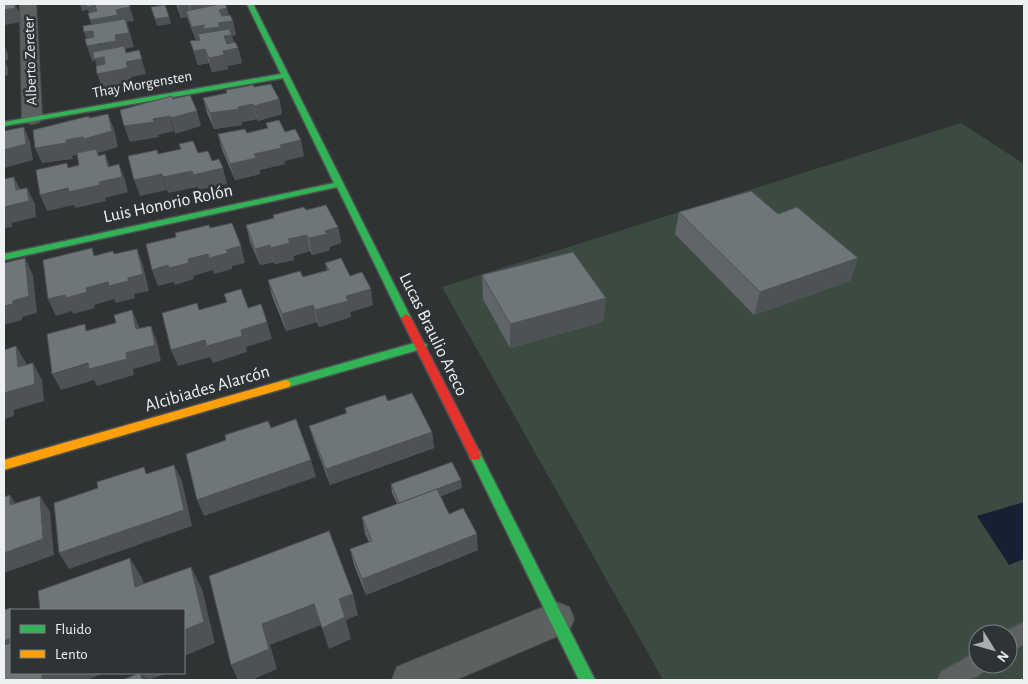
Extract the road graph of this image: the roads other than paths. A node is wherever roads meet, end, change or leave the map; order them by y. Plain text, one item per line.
1 (28, 4) edge
2 (250, 4) edge
3 (286, 75) junction
4 (32, 118) junction
5 (4, 124) edge
6 (340, 184) junction
7 (4, 257) edge
8 (421, 345) junction
9 (4, 465) edge
10 (556, 619) junction
11 (968, 668) edge
12 (410, 680) edge
13 (587, 680) edge
14 (950, 680) edge

1 - 4 street, Alberto Zereter
2 - 3 street, Lucas Braulio Areco
3 - 4 street, Thay Morgensten
3 - 6 street, Lucas Braulio Areco
4 - 5 street, Thay Morgensten
6 - 7 street, Luis Honorio Rolón
6 - 8 street, Lucas Braulio Areco
8 - 9 street, Alcibiades Alarcón
8 - 10 street, Lucas Braulio Areco
10 - 12 street
10 - 13 street, Lucas Braulio Areco
11 - 14 lane

